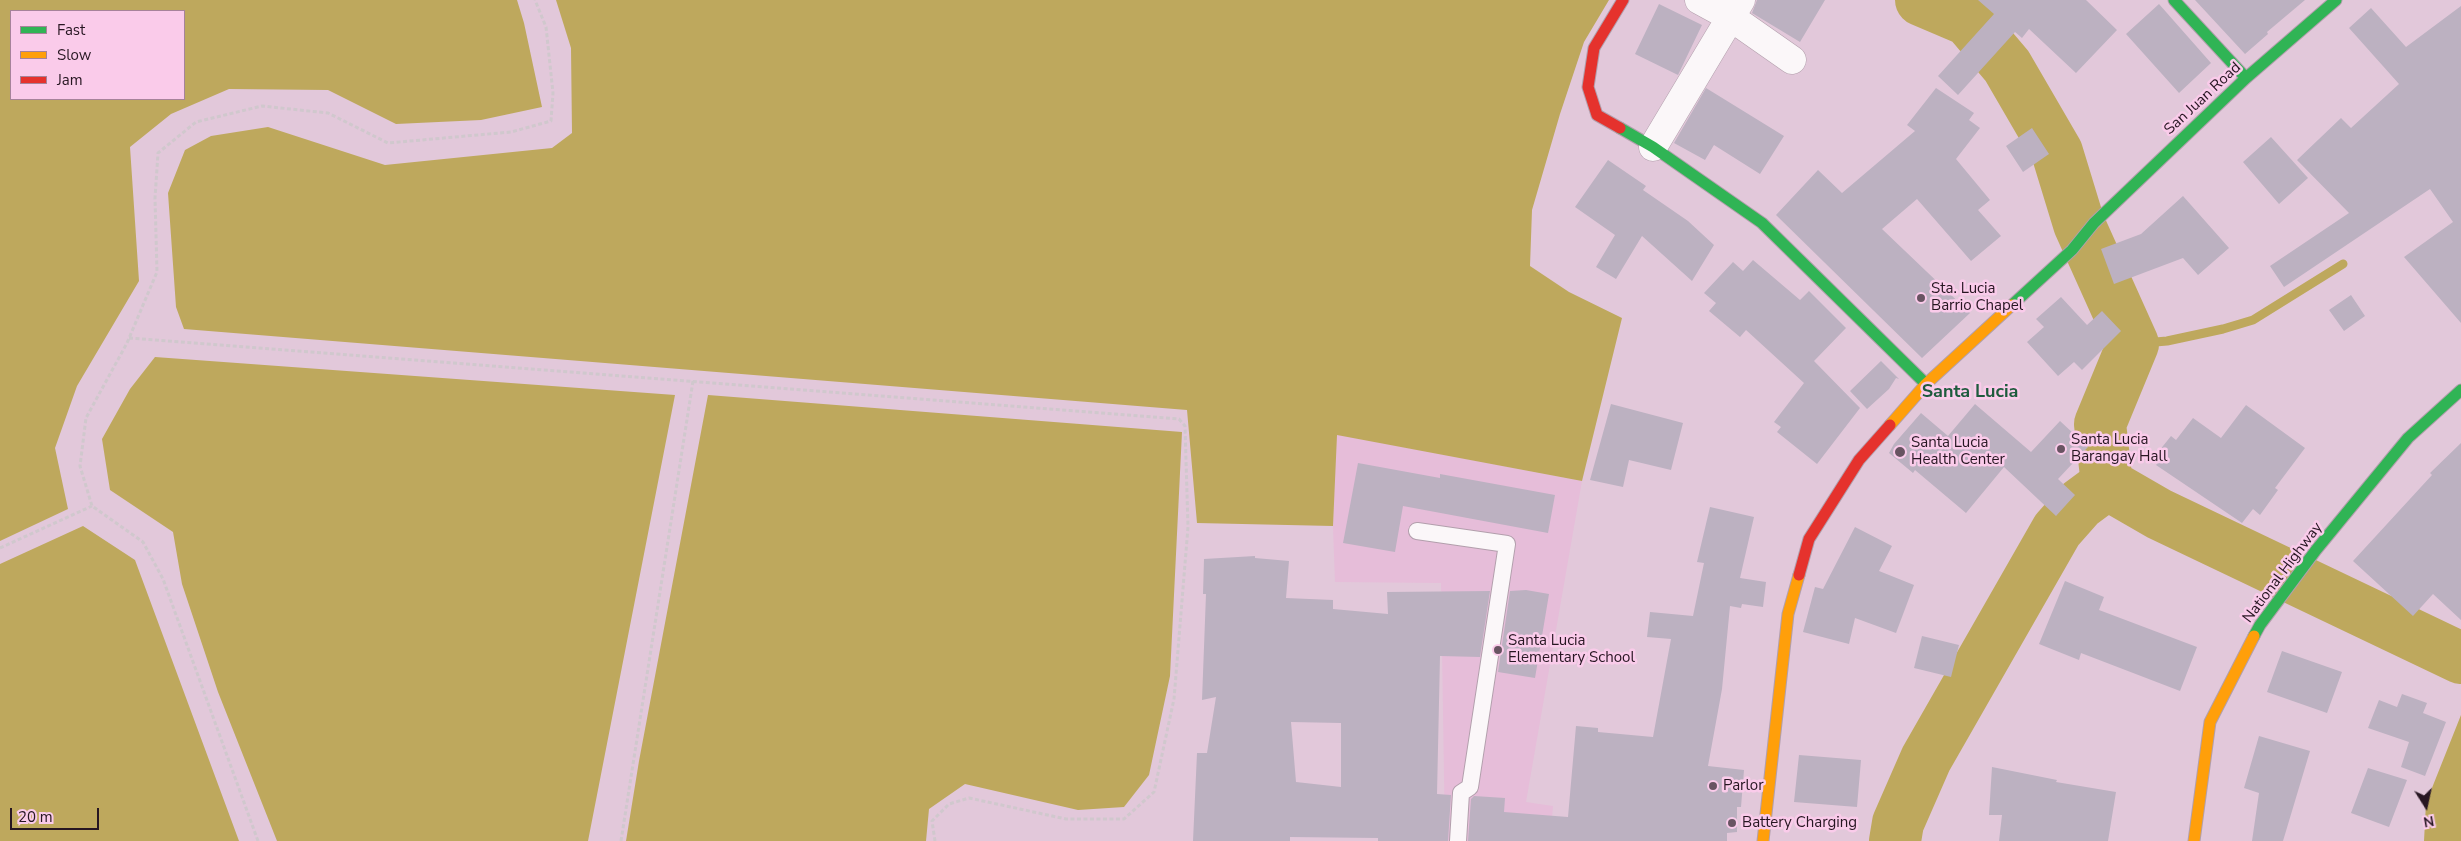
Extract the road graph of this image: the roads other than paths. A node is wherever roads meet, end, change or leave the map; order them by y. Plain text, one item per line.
1 (1623, 0) edge
2 (1700, 0) edge
3 (2174, 0) edge
4 (2336, 0) edge
5 (1736, 9) edge
6 (1792, 60) dead end
7 (2246, 78) junction
8 (1653, 147) junction
9 (1926, 384) junction
10 (2461, 390) edge
11 (1417, 531) dead end
12 (1458, 841) edge
13 (1763, 841) edge
14 (2194, 841) edge

1 - 8 street
2 - 5 street
3 - 7 street
4 - 7 street, San Juan Road
5 - 6 street
5 - 8 street
7 - 9 street, San Juan Road
8 - 9 street
9 - 13 street, San Juan Road
10 - 14 street, National Highway
11 - 12 lane

